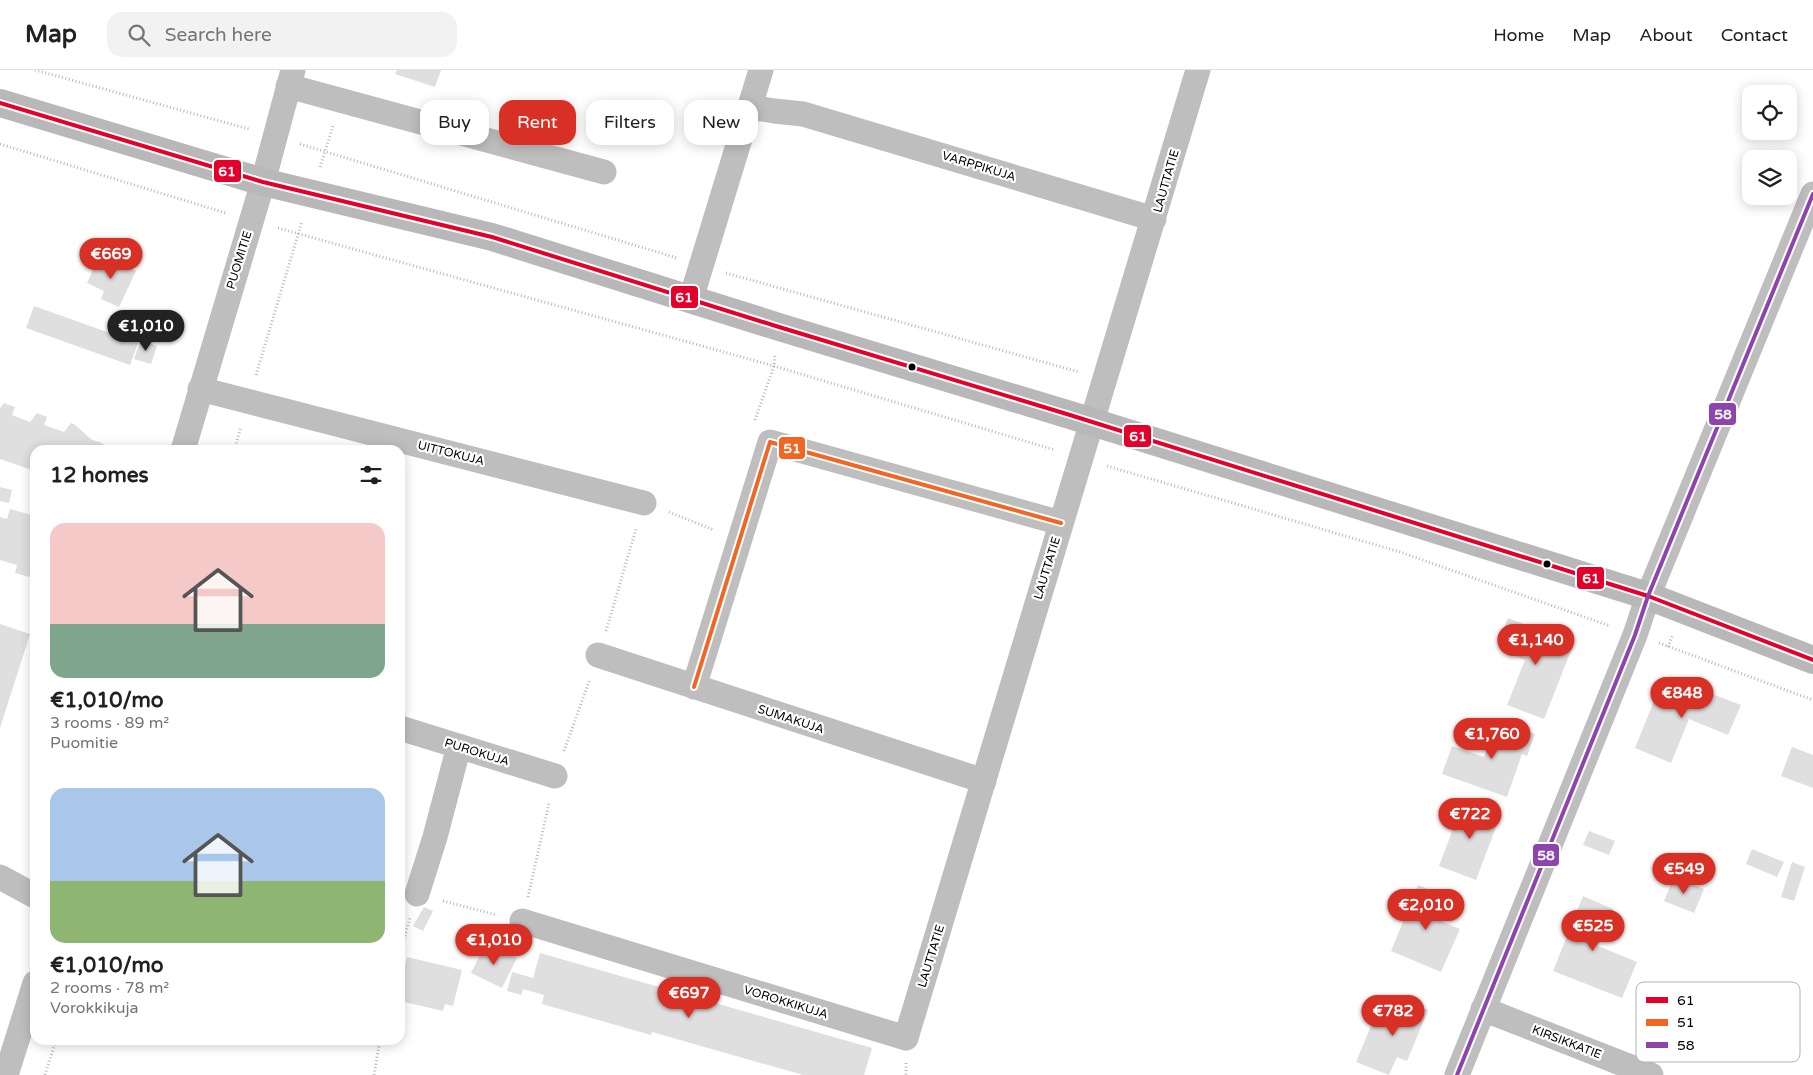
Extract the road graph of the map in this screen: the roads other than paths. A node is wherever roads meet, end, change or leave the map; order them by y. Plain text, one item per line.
1 (762, 70) edge
2 (1198, 70) edge
3 (291, 78) edge
4 (753, 100) edge
5 (0, 103) edge
6 (758, 109) edge
7 (739, 145) edge
8 (604, 172) dead end
9 (263, 182) junction
10 (1813, 194) edge
11 (1154, 219) junction
12 (690, 300) junction
13 (200, 388) junction
14 (1091, 422) junction
15 (184, 445) edge
16 (644, 503) dead end
17 (1061, 523) junction
18 (1648, 596) junction
19 (598, 655) dead end
20 (1813, 660) edge
21 (694, 687) junction
22 (405, 730) edge
23 (459, 746) junction
24 (555, 776) dead end
25 (984, 781) junction
26 (0, 877) edge
27 (30, 893) edge
28 (417, 894) dead end
29 (522, 922) dead end
30 (30, 999) edge
31 (1483, 1009) junction
32 (906, 1038) joint
33 (6, 1075) edge
34 (1457, 1075) edge
35 (1651, 1075) edge

1 - 4 street
2 - 11 street, LAUTTATIE
3 - 8 street
3 - 9 street, PUOMITIE
5 - 9 street
6 - 11 street, VARPPIKUJA
7 - 12 street
9 - 12 street
9 - 13 street, PUOMITIE
10 - 18 street
11 - 14 street, LAUTTATIE
12 - 14 street
13 - 15 street, PUOMITIE
13 - 16 street, UITTOKUJA
14 - 17 street, LAUTTATIE
14 - 18 street
17 - 21 street
17 - 25 street, LAUTTATIE
18 - 20 street
18 - 31 street
19 - 21 street, SUMAKUJA
21 - 25 street, SUMAKUJA
22 - 23 street, PUROKUJA
23 - 24 street, PUROKUJA
23 - 28 street
25 - 32 street, LAUTTATIE
26 - 27 street
29 - 32 street, VOROKKIKUJA
30 - 33 street
31 - 34 street
31 - 35 street, KIRSIKKATIE

